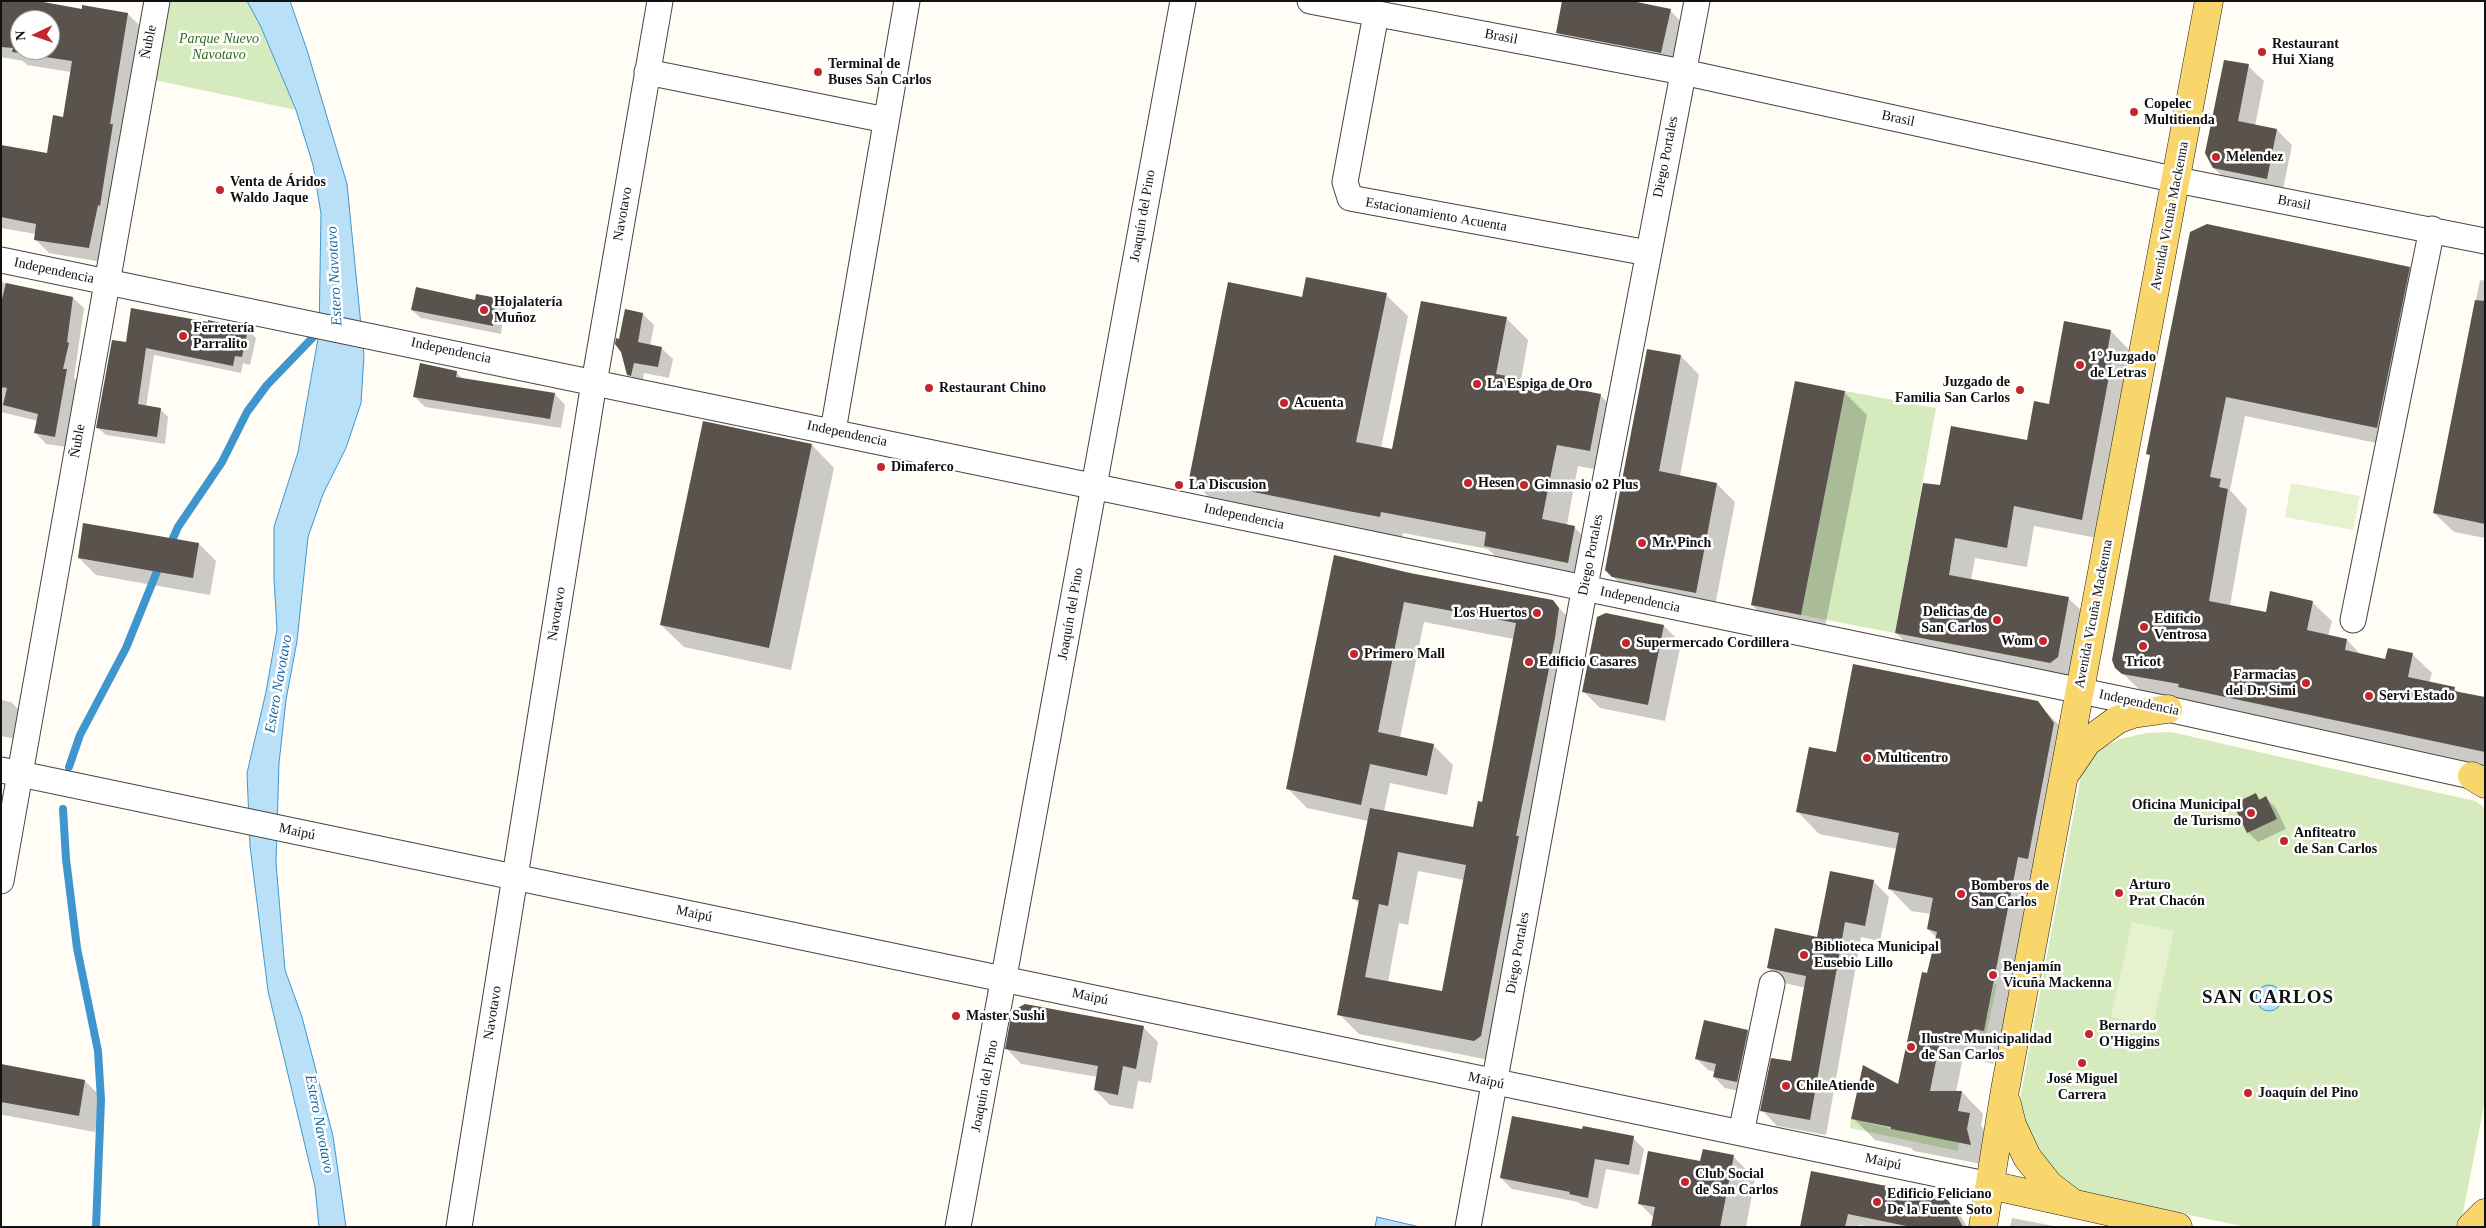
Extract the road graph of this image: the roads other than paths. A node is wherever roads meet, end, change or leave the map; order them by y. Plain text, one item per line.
1 (157, 1) edge
2 (660, 1) edge
3 (907, 1) edge
4 (1183, 1) edge
5 (1310, 1) edge
6 (1697, 1) edge
7 (2209, 1) edge
8 (1376, 14) junction
9 (647, 72) junction
10 (1683, 72) junction
11 (886, 120) junction
12 (2177, 180) junction
13 (2432, 230) junction
14 (2485, 241) edge
15 (1648, 253) junction
16 (1, 260) edge
17 (106, 283) junction
18 (594, 381) junction
19 (833, 431) junction
20 (1094, 485) junction
21 (1584, 589) junction
22 (2353, 620) dead end
23 (2079, 690) junction
24 (2168, 709) junction
25 (10, 772) edge
26 (2480, 780) edge
27 (2060, 793) junction
28 (514, 876) junction
29 (1, 881) edge
30 (1005, 979) junction
31 (1772, 984) dead end
32 (1495, 1083) junction
33 (2005, 1090) junction
34 (1741, 1133) junction
35 (1990, 1185) junction
36 (2078, 1206) junction
37 (2485, 1213) edge
38 (459, 1227) edge
39 (958, 1227) edge
40 (1468, 1227) edge
41 (1983, 1227) edge
42 (2178, 1227) edge
43 (2471, 1227) edge

1 - 17 street, Ñuble
2 - 9 street, Navotavo
3 - 11 street
4 - 20 street, Joaquín del Pino
5 - 8 street, Brasil
6 - 10 street, Diego Portales
7 - 12 main road, Avenida Vicuña Mackenna
8 - 10 street, Brasil
8 - 15 street, Estacionamiento Acuenta
9 - 11 street
9 - 18 street, Navotavo
10 - 12 street, Brasil
10 - 15 street, Diego Portales
11 - 19 street
12 - 13 street, Brasil
12 - 23 main road, Avenida Vicuña Mackenna
13 - 14 street, Brasil
13 - 22 street
15 - 21 street, Diego Portales
16 - 17 street, Independencia
17 - 18 street, Independencia
17 - 25 street, Ñuble
18 - 19 street, Independencia
18 - 28 street, Navotavo
19 - 20 street, Independencia
20 - 21 street, Independencia
20 - 30 street, Joaquín del Pino
21 - 23 street, Independencia
21 - 32 street, Diego Portales
23 - 24 street, Independencia
23 - 27 main road, Avenida Vicuña Mackenna
24 - 26 street, Independencia
24 - 27 main road
25 - 28 street, Maipú
25 - 29 street, Ñuble
27 - 33 main road, Avenida Vicuña Mackenna
28 - 30 street, Maipú
28 - 38 street, Navotavo
30 - 32 street, Maipú
30 - 39 street, Joaquín del Pino
31 - 34 street
32 - 34 street, Maipú
32 - 40 street, Diego Portales
33 - 35 main road, Avenida Vicuña Mackenna
33 - 36 main road
34 - 35 street, Maipú
35 - 36 main road, Maipú
35 - 41 main road, Avenida Vicuña Mackenna
36 - 42 main road, Maipú
37 - 43 main road

